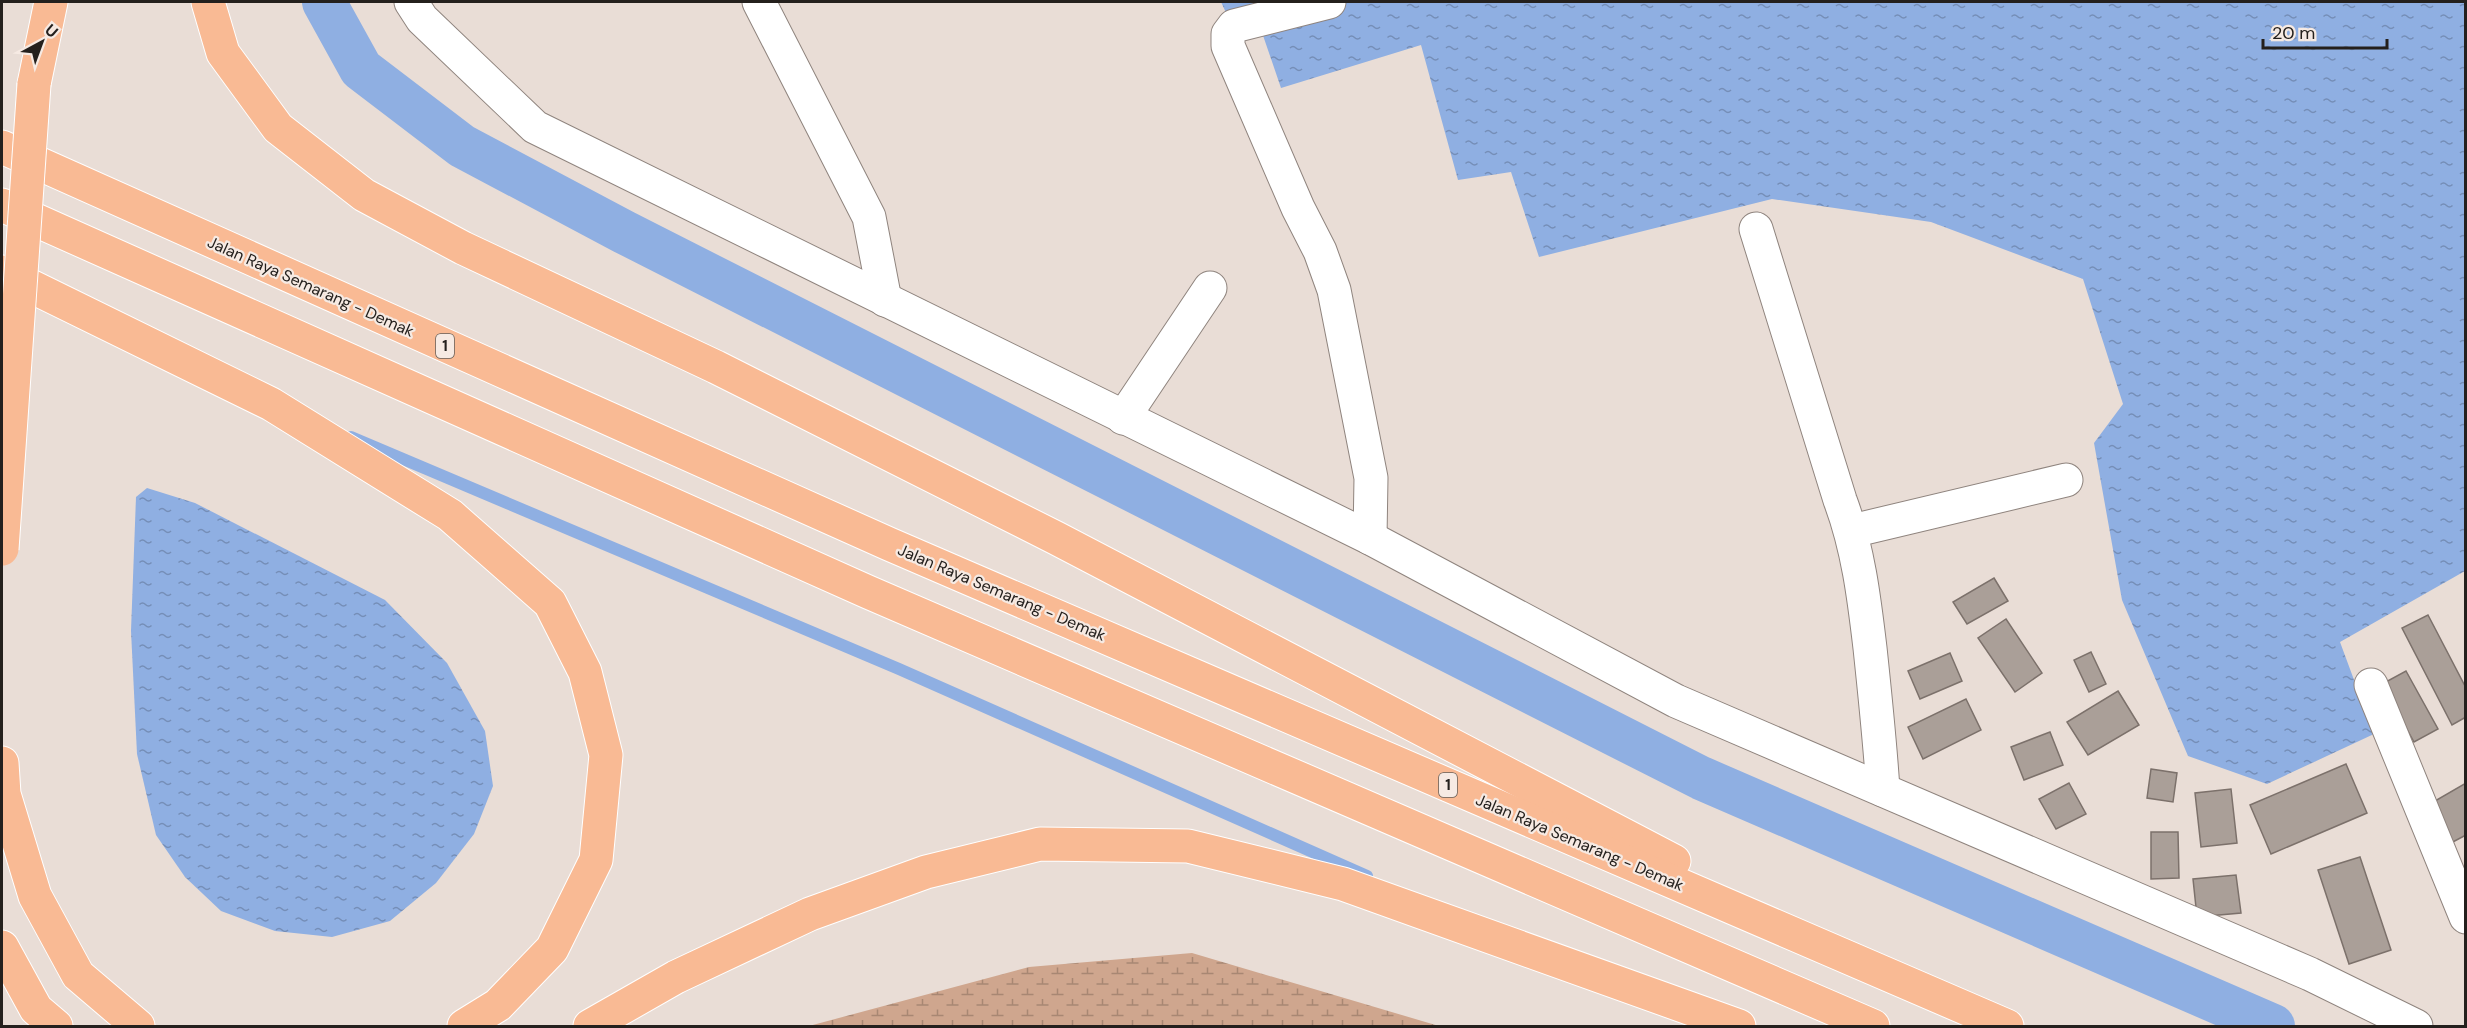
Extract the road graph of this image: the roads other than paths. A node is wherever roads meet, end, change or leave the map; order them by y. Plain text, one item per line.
1 (51, 2) edge
2 (208, 2) edge
3 (411, 2) edge
4 (759, 2) edge
5 (1329, 2) edge
6 (2, 147) edge
7 (2, 205) edge
8 (1756, 229) dead end
9 (2, 272) edge
10 (1210, 288) dead end
11 (885, 300) junction
12 (1123, 418) junction
13 (2066, 480) dead end
14 (1852, 531) junction
15 (1370, 538) junction
16 (2, 549) edge
17 (2371, 685) dead end
18 (2, 763) edge
19 (1883, 790) junction
20 (2466, 917) edge
21 (2, 947) edge
22 (1912, 986) junction
23 (56, 1026) edge
24 (138, 1026) edge
25 (464, 1026) edge
26 (590, 1026) edge
27 (1739, 1026) edge
28 (1873, 1026) edge
29 (2007, 1026) edge
30 (2416, 1026) edge

1 - 16 highway, bridge
2 - 22 highway
3 - 11 street
4 - 11 street
5 - 15 street
6 - 22 highway, Jalan Raya Semarang - Demak / 1
7 - 28 highway
8 - 14 street
9 - 25 highway
10 - 12 street
11 - 12 street
12 - 15 street
13 - 14 street
14 - 19 street
15 - 19 street
17 - 20 street
18 - 24 highway
19 - 30 street
21 - 23 highway
22 - 29 highway, Jalan Raya Semarang - Demak / 1
26 - 27 highway

